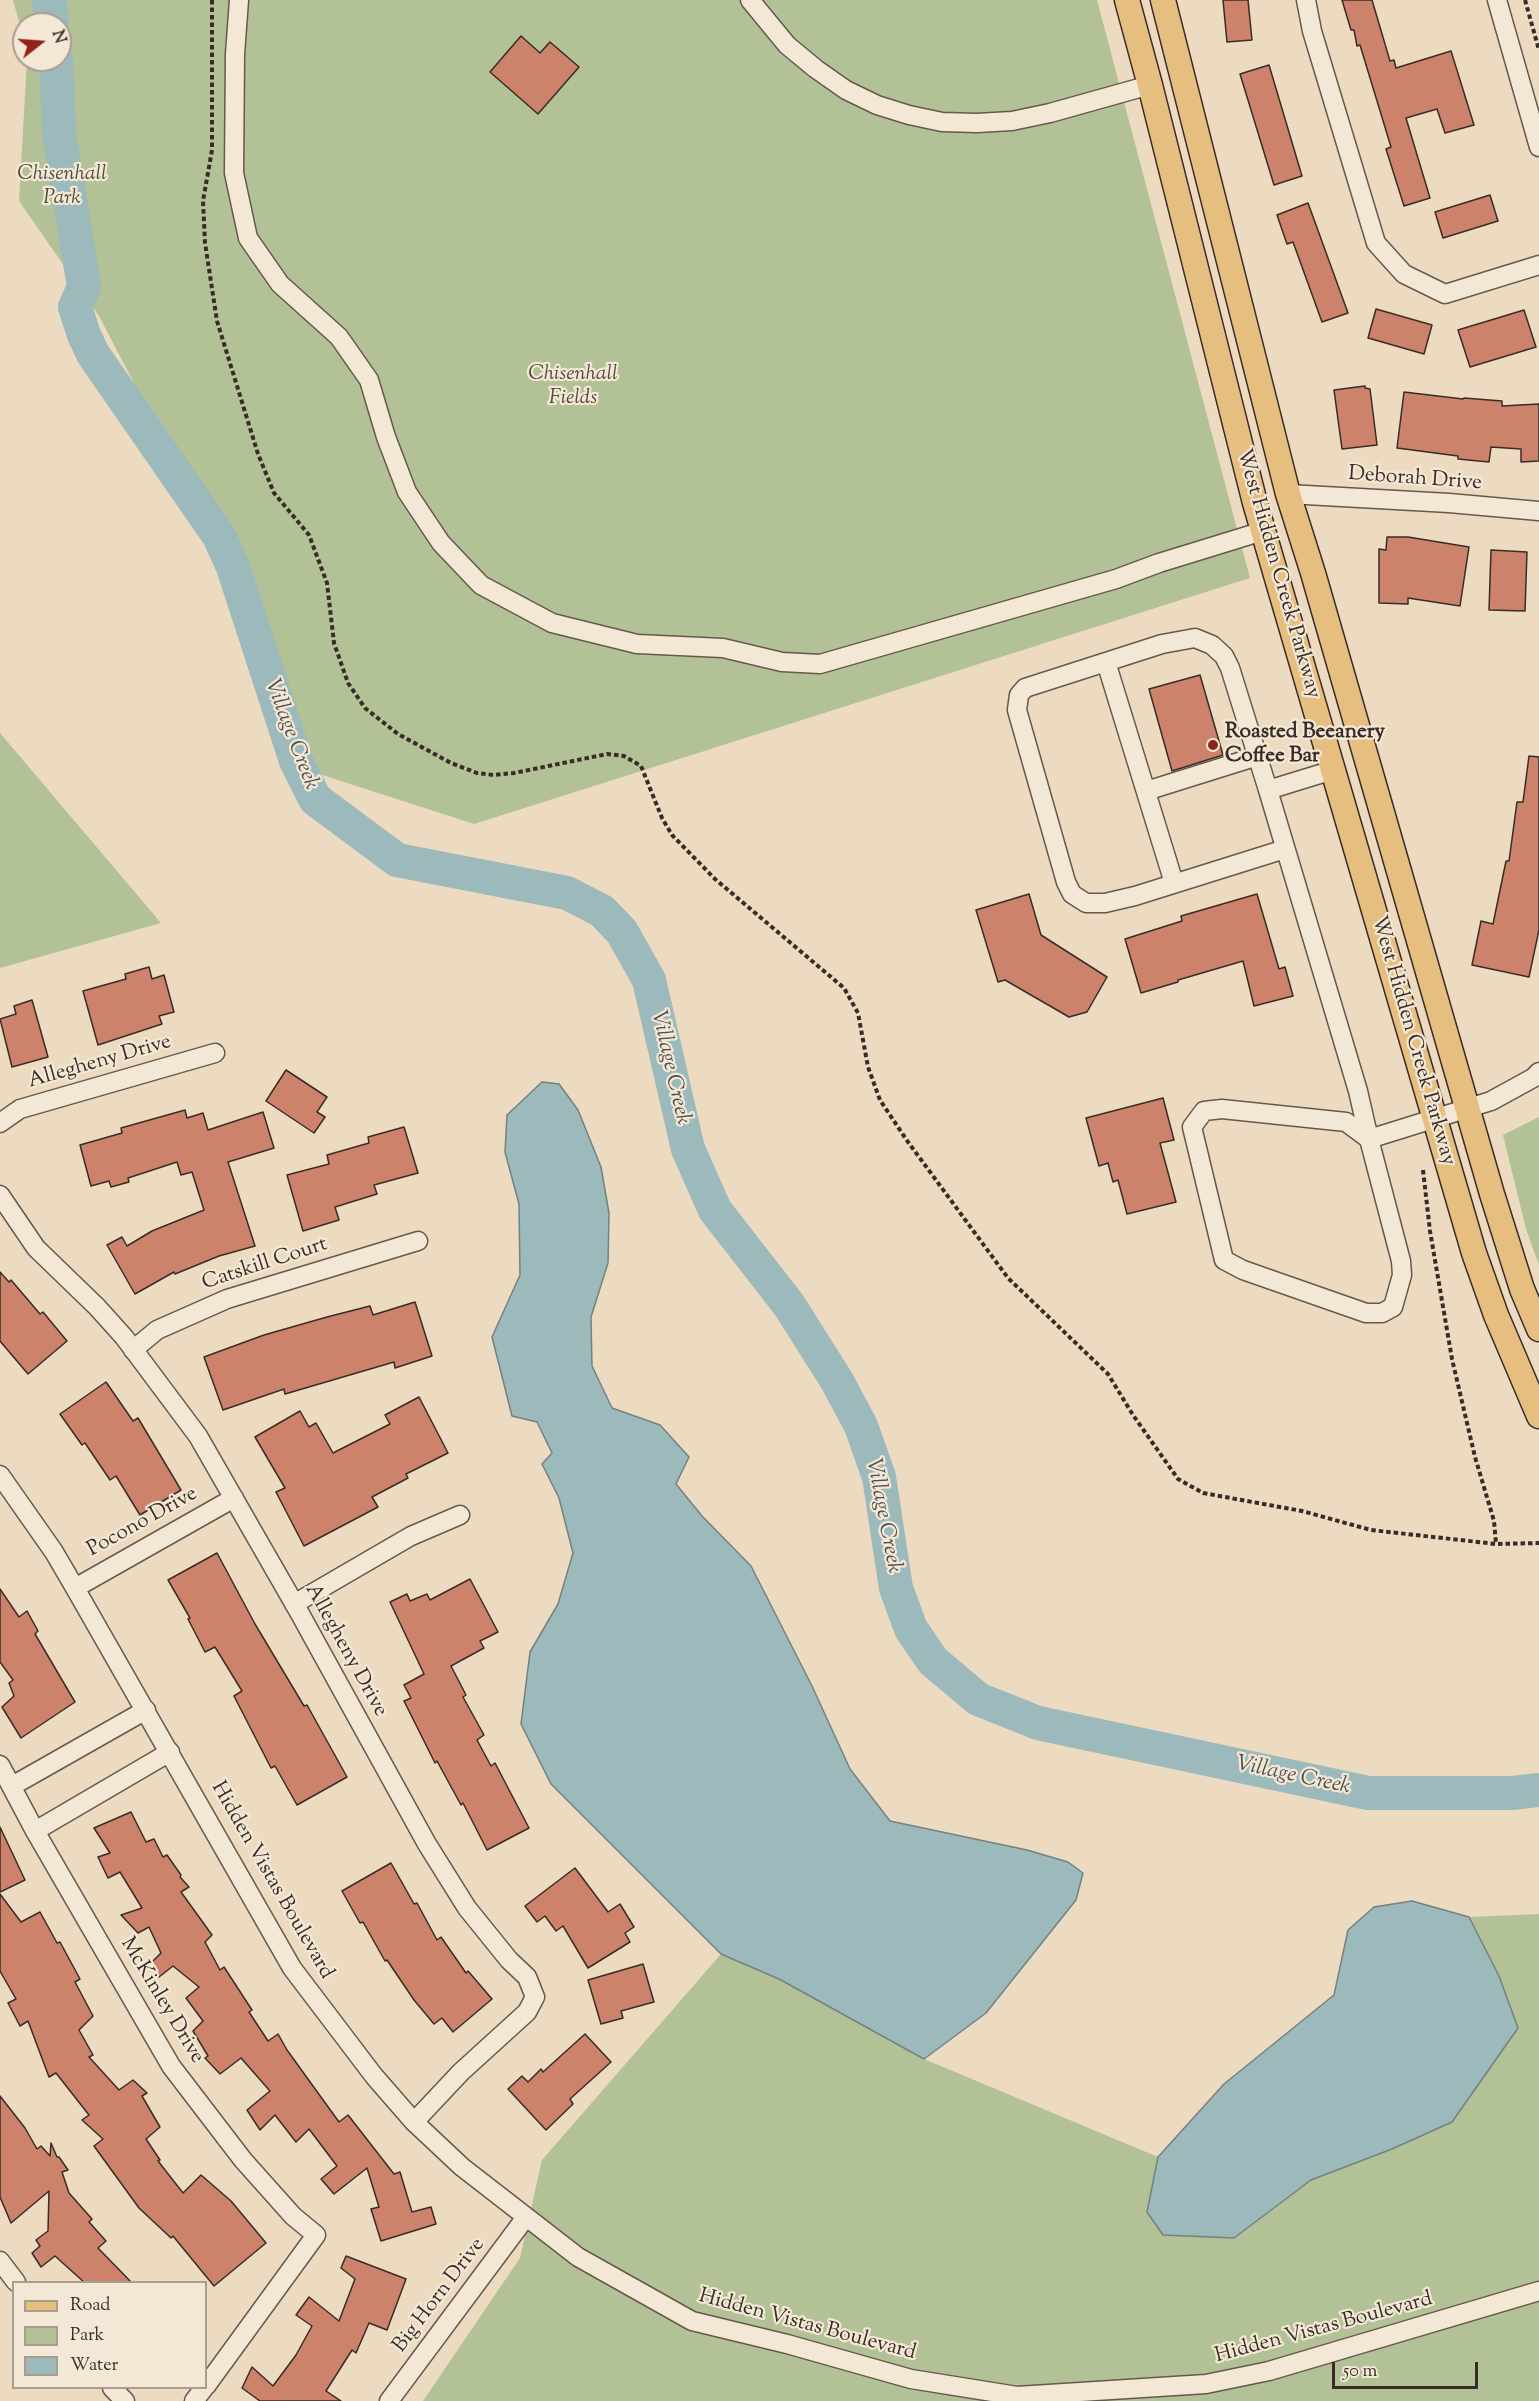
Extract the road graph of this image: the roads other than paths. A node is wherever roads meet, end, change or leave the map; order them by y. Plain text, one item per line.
1 (239, 0) edge
2 (750, 0) edge
3 (1127, 0) edge
4 (1163, 0) edge
5 (1306, 0) edge
6 (1497, 0) edge
7 (1183, 76) junction
8 (1150, 85) junction
9 (1539, 147) edge
10 (1539, 266) edge
11 (1288, 494) junction
12 (1539, 511) edge
13 (1263, 531) junction
14 (1106, 662) junction
15 (1258, 756) junction
16 (1333, 770) junction
17 (1268, 790) junction
18 (1146, 791) junction
19 (1284, 849) junction
20 (1174, 883) junction
21 (215, 1053) dead end
22 (1539, 1072) edge
23 (1468, 1108) junction
24 (1435, 1118) junction
25 (0, 1123) edge
26 (1370, 1138) junction
27 (0, 1195) edge
28 (418, 1241) dead end
29 (1539, 1329) edge
30 (133, 1350) junction
31 (1539, 1416) edge
32 (0, 1475) edge
33 (234, 1498) junction
34 (459, 1515) dead end
35 (75, 1588) junction
36 (294, 1604) junction
37 (146, 1710) junction
38 (170, 1752) junction
39 (0, 1765) edge
40 (12, 1786) junction
41 (35, 1831) junction
42 (414, 2122) junction
43 (526, 2217) junction
44 (0, 2261) edge
45 (15, 2281) edge
46 (1539, 2291) edge
47 (207, 2384) edge
48 (113, 2389) edge
49 (203, 2389) edge
50 (124, 2401) edge
51 (194, 2401) edge
52 (389, 2401) edge

1 - 13 street
2 - 8 street
3 - 8 main road, West Hidden Creek Parkway
4 - 7 main road, West Hidden Creek Parkway
5 - 10 street
6 - 9 street
7 - 8 main road
7 - 11 main road, West Hidden Creek Parkway
8 - 13 main road, West Hidden Creek Parkway
11 - 12 street, Deborah Drive
11 - 23 main road, West Hidden Creek Parkway
13 - 16 main road, West Hidden Creek Parkway
14 - 15 street
14 - 18 street
14 - 20 street
15 - 17 street
15 - 18 street
16 - 17 street
16 - 24 main road, West Hidden Creek Parkway
17 - 19 street
18 - 20 street
19 - 20 street
19 - 26 street
21 - 25 street, Allegheny Drive
22 - 23 street
23 - 24 street
23 - 29 main road, West Hidden Creek Parkway
24 - 26 street
24 - 31 main road, West Hidden Creek Parkway
26 - 26 street
27 - 30 street, Allegheny Drive
28 - 30 street, Catskill Court
30 - 33 street, Allegheny Drive
32 - 35 street, Hidden Vistas Boulevard
33 - 35 street, Pocono Drive
33 - 36 street, Allegheny Drive
34 - 36 street
35 - 37 street, Hidden Vistas Boulevard
36 - 42 street, Allegheny Drive
37 - 38 street, Hidden Vistas Boulevard
37 - 40 street
38 - 41 street
38 - 42 street, Hidden Vistas Boulevard
39 - 40 street, McKinley Drive
40 - 41 street, McKinley Drive
41 - 47 street, McKinley Drive
42 - 43 street, Hidden Vistas Boulevard
43 - 46 street, Hidden Vistas Boulevard
43 - 52 street, Big Horn Drive
44 - 45 street
48 - 50 street
49 - 51 street

